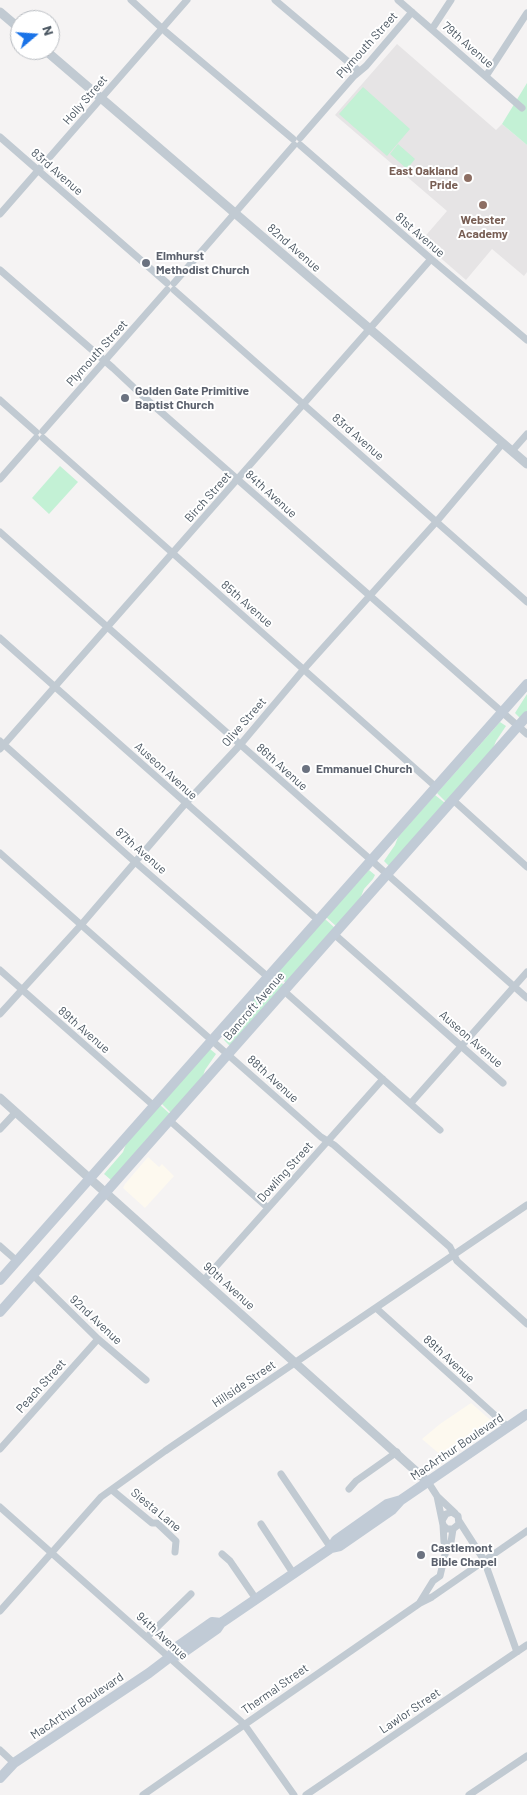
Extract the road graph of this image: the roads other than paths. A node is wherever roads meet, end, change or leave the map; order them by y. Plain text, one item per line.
1 (131, 0) edge
2 (187, 0) edge
3 (275, 0) edge
4 (398, 0) edge
5 (451, 0) edge
6 (0, 12) edge
7 (412, 12) junction
8 (527, 13) edge
9 (10, 20) edge
10 (162, 28) junction
11 (432, 29) junction
12 (57, 60) edge
13 (359, 71) junction
14 (486, 76) junction
15 (101, 98) junction
16 (522, 108) dead end
17 (0, 137) edge
18 (297, 142) junction
19 (38, 171) junction
20 (235, 213) junction
21 (0, 214) edge
22 (431, 259) junction
23 (0, 270) edge
24 (170, 286) junction
25 (369, 328) junction
26 (527, 340) edge
27 (105, 360) junction
28 (0, 400) edge
29 (303, 405) junction
30 (527, 434) edge
31 (39, 435) junction
32 (503, 443) junction
33 (512, 451) junction
34 (527, 464) edge
35 (0, 479) edge
36 (238, 480) junction
37 (437, 521) junction
38 (0, 532) edge
39 (172, 554) junction
40 (370, 596) junction
41 (527, 602) edge
42 (107, 626) junction
43 (0, 638) edge
44 (304, 669) junction
45 (527, 684) edge
46 (55, 686) junction
47 (502, 713) junction
48 (527, 716) edge
49 (517, 726) junction
50 (527, 734) edge
51 (1, 745) edge
52 (240, 745) junction
53 (436, 787) junction
54 (453, 800) junction
55 (185, 804) junction
56 (0, 852) edge
57 (370, 861) junction
58 (136, 862) junction
59 (527, 867) edge
60 (386, 875) junction
61 (318, 920) junction
62 (81, 925) junction
63 (334, 934) junction
64 (0, 970) edge
65 (527, 972) edge
66 (268, 977) junction
67 (514, 987) junction
68 (22, 990) junction
69 (284, 991) junction
70 (527, 998) edge
71 (0, 1014) edge
72 (212, 1040) junction
73 (462, 1046) junction
74 (228, 1054) junction
75 (383, 1079) junction
76 (503, 1083) dead end
77 (0, 1098) edge
78 (411, 1103) junction
79 (154, 1106) junction
80 (16, 1112) junction
81 (170, 1120) junction
82 (0, 1129) edge
83 (440, 1130) dead end
84 (328, 1141) junction
85 (90, 1178) junction
86 (106, 1192) junction
87 (527, 1205) edge
88 (268, 1208) junction
89 (0, 1246) edge
90 (454, 1255) junction
91 (17, 1261) junction
92 (33, 1275) junction
93 (0, 1280) edge
94 (204, 1280) junction
95 (376, 1308) junction
96 (0, 1312) edge
97 (527, 1324) edge
98 (98, 1339) junction
99 (296, 1362) junction
100 (146, 1380) dead end
101 (527, 1414) edge
102 (508, 1427) junction
103 (0, 1449) edge
104 (397, 1452) junction
105 (281, 1474) dead end
106 (428, 1482) junction
107 (349, 1489) dead end
108 (112, 1490) junction
109 (437, 1496) junction
110 (0, 1507) edge
111 (455, 1514) junction
112 (443, 1522) junction
113 (460, 1522) junction
114 (261, 1524) dead end
115 (453, 1529) junction
116 (527, 1531) edge
117 (447, 1546) junction
118 (331, 1548) junction
119 (52, 1552) junction
120 (175, 1552) dead end
121 (222, 1554) dead end
122 (484, 1560) junction
123 (293, 1573) junction
124 (440, 1576) junction
125 (449, 1584) junction
126 (191, 1594) dead end
127 (256, 1599) junction
128 (420, 1603) junction
129 (0, 1611) edge
130 (147, 1636) junction
131 (527, 1645) edge
132 (517, 1652) junction
133 (170, 1657) junction
134 (244, 1724) junction
135 (0, 1750) edge
136 (527, 1756) edge
137 (14, 1763) junction
138 (0, 1778) edge
139 (142, 1795) edge
140 (294, 1795) edge
141 (306, 1795) edge
142 (469, 1795) edge

1 - 10 street, 81st Avenue
2 - 10 street, Holly Street
3 - 13 street
4 - 7 street, 79th Avenue
5 - 11 street
6 - 9 street
7 - 11 street, 79th Avenue
7 - 13 street, Plymouth Street
8 - 14 street
10 - 15 street, Holly Street
10 - 18 street, 81st Avenue
11 - 14 street, 79th Avenue
12 - 15 street, 82nd Avenue
13 - 18 street, Plymouth Street
14 - 16 street, 79th Avenue
15 - 19 street, Holly Street
15 - 20 street, 82nd Avenue
17 - 19 street, 83rd Avenue
18 - 20 street, Plymouth Street
18 - 22 street, 81st Avenue
19 - 21 street, Holly Street
19 - 24 street, 83rd Avenue
20 - 24 street, Plymouth Street
20 - 25 street, 82nd Avenue
22 - 25 street, Birch Street
22 - 26 street, 81st Avenue
23 - 27 street, 84th Avenue
24 - 27 street, Plymouth Street
24 - 29 street, 83rd Avenue
25 - 29 street, Birch Street
25 - 32 street, 82nd Avenue
27 - 31 street, Plymouth Street
27 - 36 street, 84th Avenue
28 - 31 street, 85th Avenue
29 - 36 street, Birch Street
29 - 37 street, 83rd Avenue
30 - 33 street
31 - 35 street, Plymouth Street
31 - 39 street, 85th Avenue
32 - 33 street, 82nd Avenue
32 - 37 street, Olive Street
33 - 34 street, 82nd Avenue
36 - 39 street, Birch Street
36 - 40 street, 84th Avenue
37 - 40 street, Olive Street
37 - 41 street, 83rd Avenue
38 - 42 street, 86th Avenue
39 - 42 street, Birch Street
39 - 44 street, 85th Avenue
40 - 44 street, Olive Street
40 - 47 street, 84th Avenue
42 - 46 street, Birch Street
42 - 52 street, 86th Avenue
43 - 46 street, Auseon Avenue
44 - 52 street, Olive Street
44 - 53 street, 85th Avenue
45 - 47 main road, Bancroft Avenue
46 - 51 street, Birch Street
46 - 55 street, Auseon Avenue
47 - 49 street, 84th Avenue
47 - 53 main road, Bancroft Avenue
48 - 49 main road, Bancroft Avenue
49 - 50 street, 84th Avenue
49 - 54 main road, Bancroft Avenue
51 - 58 street, 87th Avenue
52 - 55 street, Olive Street
52 - 57 street, 86th Avenue
53 - 57 main road, Bancroft Avenue
54 - 59 street
54 - 60 main road, Bancroft Avenue
55 - 58 street, Olive Street
55 - 61 street, Auseon Avenue
56 - 62 street, 88th Avenue
57 - 60 street, 86th Avenue
57 - 61 main road, Bancroft Avenue
58 - 62 street, Olive Street
58 - 66 street, 87th Avenue
60 - 63 main road, Bancroft Avenue
60 - 67 street, 86th Avenue
61 - 66 main road, Bancroft Avenue
62 - 68 street, Olive Street
62 - 72 street, 88th Avenue
63 - 69 main road, Bancroft Avenue
63 - 73 street, Auseon Avenue
64 - 68 street, 89th Avenue
65 - 67 street
66 - 72 main road, Bancroft Avenue
67 - 70 street, 86th Avenue
67 - 73 street
68 - 71 street, Olive Street
68 - 79 street, 89th Avenue
69 - 74 main road, Bancroft Avenue
69 - 75 street
72 - 74 street, 88th Avenue
72 - 79 main road, Bancroft Avenue
73 - 76 street, Auseon Avenue
73 - 78 street
74 - 81 main road, Bancroft Avenue
74 - 84 street, 88th Avenue
75 - 78 street
75 - 84 street, Dowling Street
77 - 80 street, 90th Avenue
78 - 83 street
79 - 85 main road, Bancroft Avenue
80 - 82 street
80 - 85 street, 90th Avenue
81 - 86 main road, Bancroft Avenue
81 - 88 street
84 - 88 street, Dowling Street
84 - 90 street, 88th Avenue
85 - 86 street, 90th Avenue
85 - 91 main road, Bancroft Avenue
86 - 92 main road, Bancroft Avenue
86 - 94 street, 90th Avenue
87 - 90 street, Hillside Street
88 - 94 street, Dowling Street
89 - 91 street
90 - 95 street, Hillside Street
90 - 97 street, 88th Avenue
91 - 93 main road, Bancroft Avenue
92 - 96 main road, Bancroft Avenue
92 - 98 street, 92nd Avenue
94 - 99 street, 90th Avenue
95 - 99 street, Hillside Street
95 - 102 street, 89th Avenue
98 - 100 street, 92nd Avenue
98 - 103 street, Peach Street
99 - 104 street, 90th Avenue
99 - 108 street, Hillside Street
101 - 102 main road, MacArthur Boulevard
102 - 106 main road, MacArthur Boulevard
104 - 106 street, 90th Avenue
104 - 107 street
105 - 118 street
106 - 109 street, 90th Avenue
106 - 118 main road, MacArthur Boulevard
108 - 119 street, Hillside Street
108 - 120 street, Siesta Lane
109 - 111 street, 90th Avenue
109 - 112 street, 90th Avenue
110 - 119 street, 94th Avenue
111 - 112 street
111 - 113 street, 90th Avenue
112 - 115 street
112 - 117 street, 90th Avenue
113 - 115 street
113 - 122 street, 90th Avenue
114 - 123 street
115 - 117 street
116 - 122 street, Thermal Street
117 - 124 street
118 - 123 main road, MacArthur Boulevard
119 - 129 street, Hillside Street
119 - 130 street, 94th Avenue
121 - 127 street
122 - 125 street, Thermal Street
122 - 132 street, 90th Avenue
123 - 127 main road, MacArthur Boulevard
124 - 125 street
124 - 128 street, Thermal Street
125 - 128 street, Thermal Street
126 - 130 street
127 - 133 main road, MacArthur Boulevard
128 - 134 street, Thermal Street
130 - 133 street, 94th Avenue
131 - 132 street, Lawlor Street
132 - 141 street, Lawlor Street
133 - 134 street, 94th Avenue
133 - 137 main road, MacArthur Boulevard
134 - 139 street, Thermal Street
134 - 140 street, 94th Avenue
135 - 137 street
136 - 142 street
137 - 138 main road, MacArthur Boulevard

